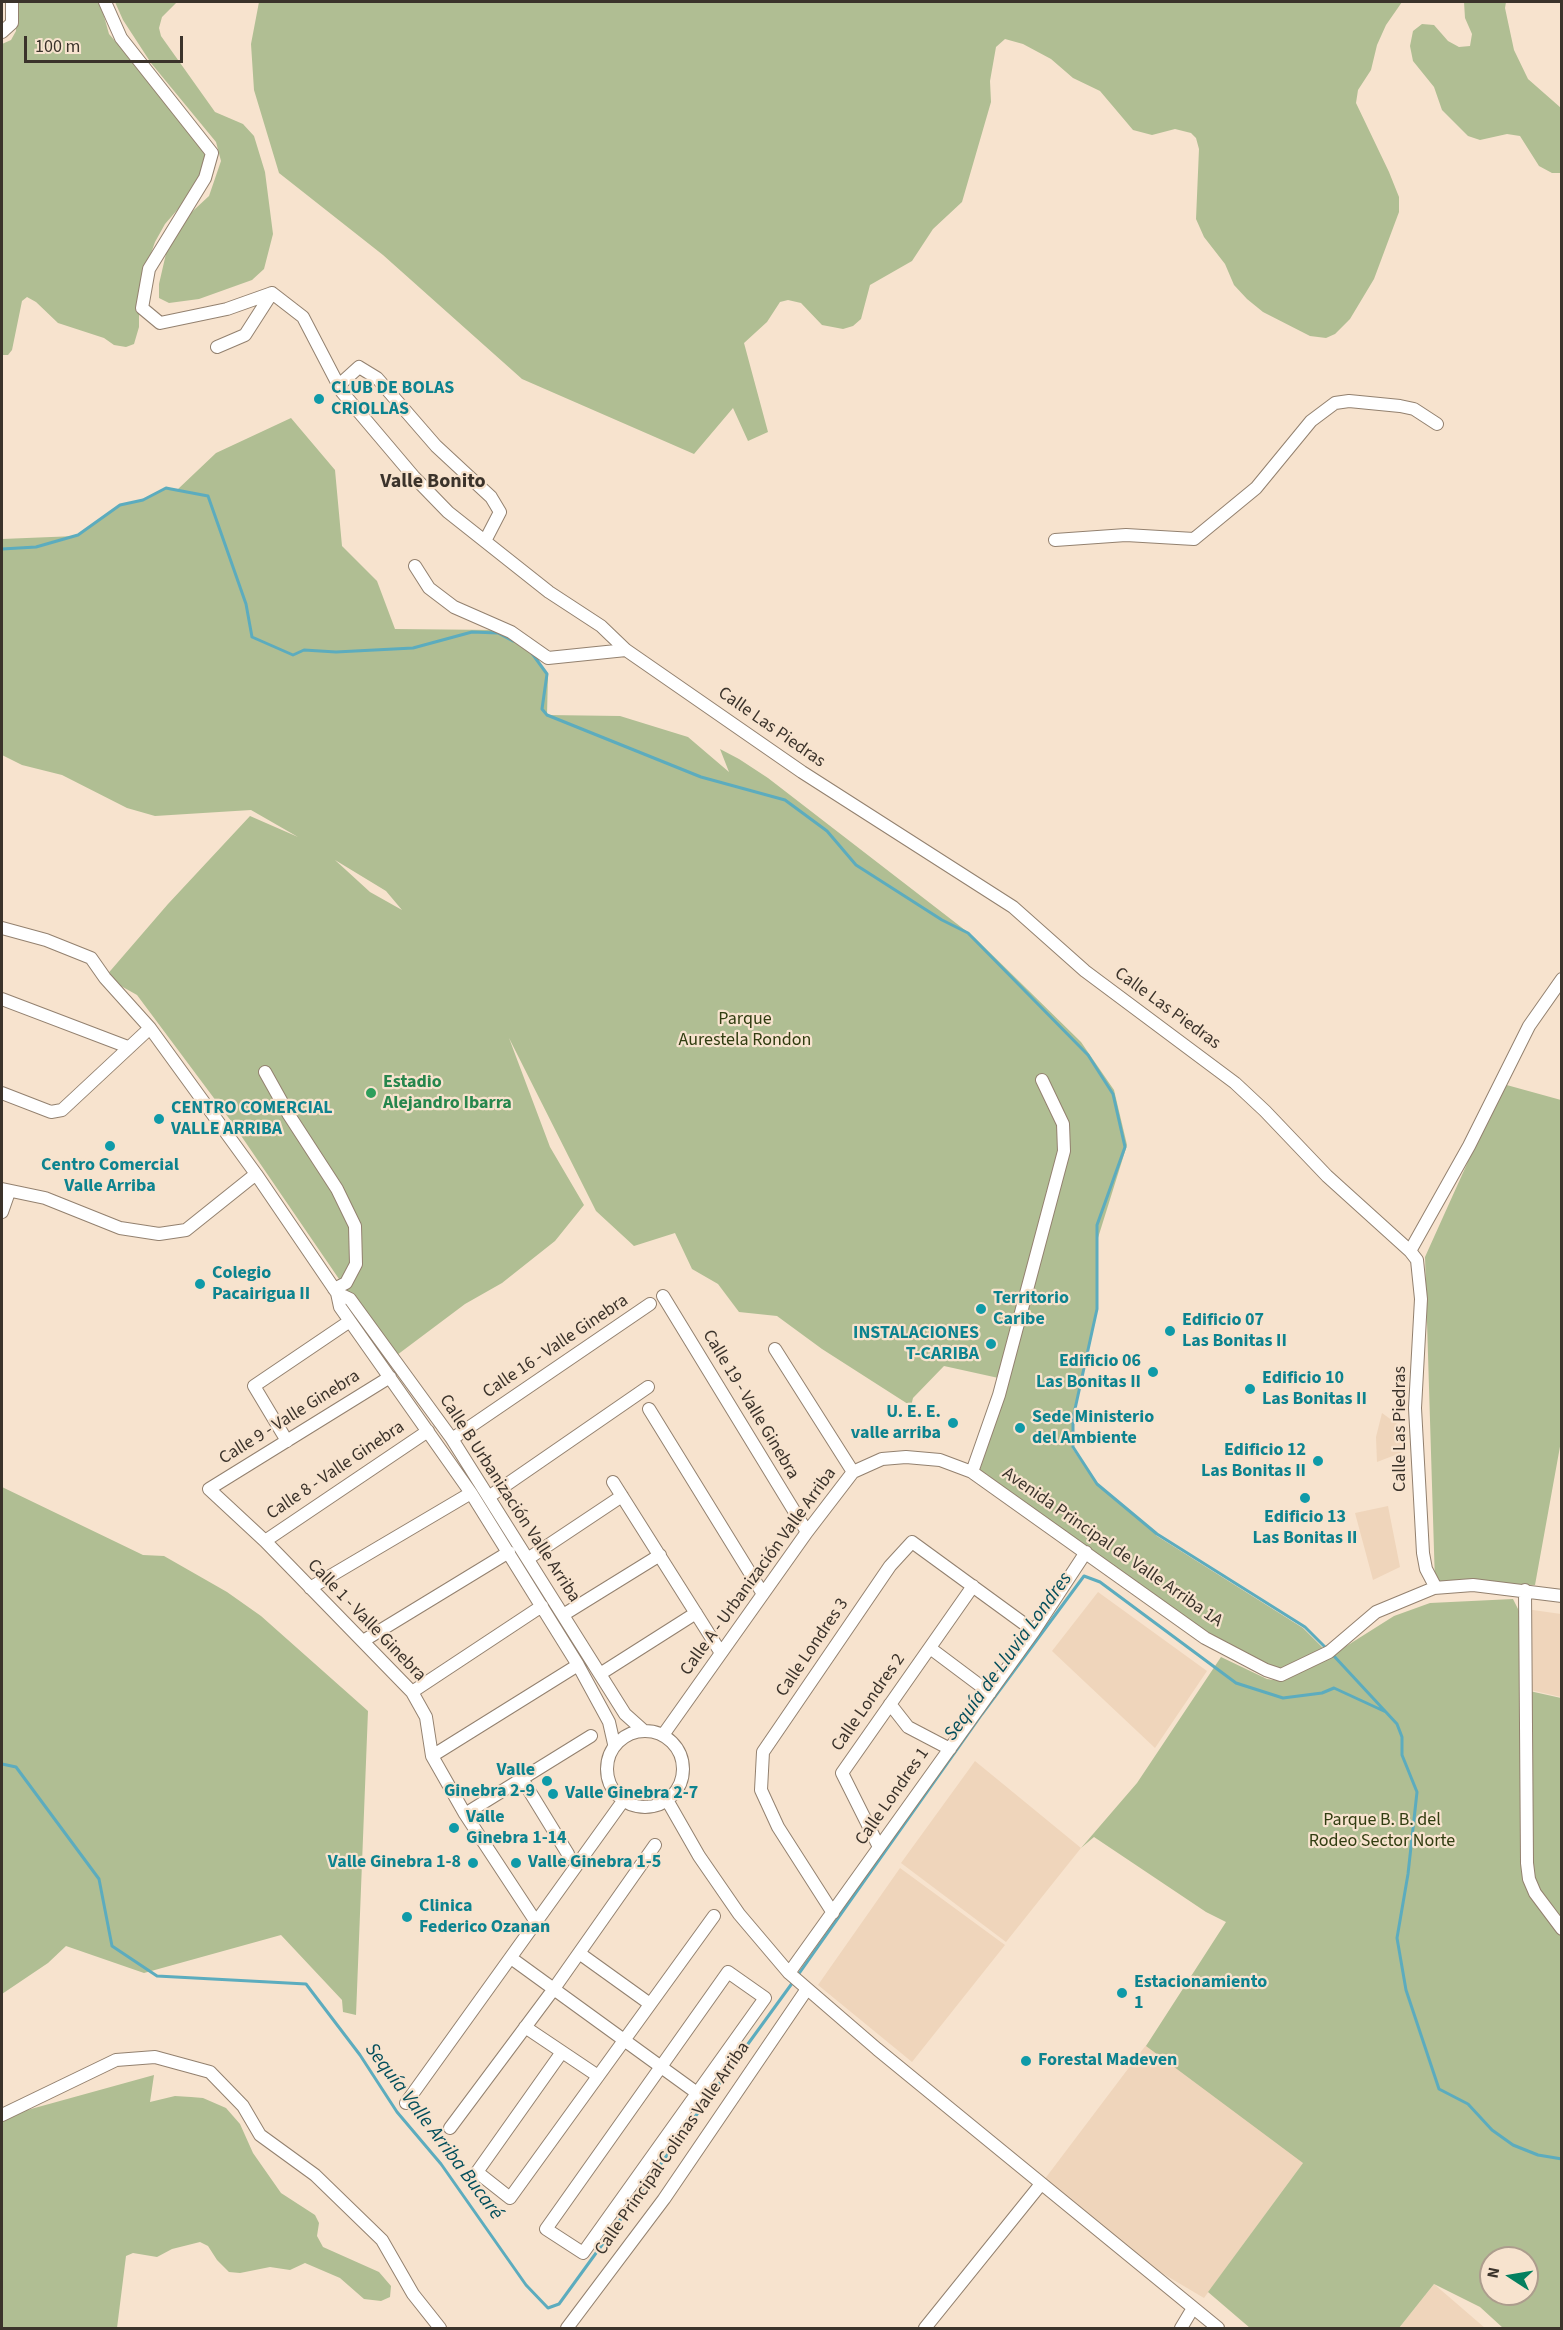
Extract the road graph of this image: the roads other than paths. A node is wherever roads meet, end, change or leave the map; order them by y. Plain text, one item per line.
1 (12, 2) edge
2 (105, 2) edge
3 (2, 32) edge
4 (272, 293) junction
5 (217, 347) dead end
6 (338, 386) junction
7 (1437, 424) dead end
8 (1055, 540) dead end
9 (485, 541) junction
10 (416, 566) dead end
11 (626, 650) junction
12 (2, 928) edge
13 (1562, 979) edge
14 (2, 999) edge
15 (150, 1028) junction
16 (128, 1047) junction
17 (265, 1072) dead end
18 (1042, 1080) dead end
19 (2, 1093) edge
20 (256, 1174) junction
21 (5, 1191) edge
22 (2, 1212) edge
23 (1410, 1251) junction
24 (336, 1291) junction
25 (663, 1296) dead end
26 (650, 1304) dead end
27 (350, 1321) junction
28 (775, 1349) dead end
29 (390, 1377) junction
30 (648, 1387) dead end
31 (649, 1409) dead end
32 (428, 1431) junction
33 (453, 1439) junction
34 (287, 1441) junction
35 (853, 1472) junction
36 (972, 1472) junction
37 (613, 1482) dead end
38 (209, 1489) joint
39 (471, 1493) junction
40 (490, 1496) junction
41 (622, 1496) junction
42 (807, 1532) junction
43 (265, 1541) junction
44 (509, 1552) junction
45 (1086, 1552) junction
46 (660, 1555) junction
47 (529, 1558) junction
48 (973, 1586) junction
49 (1436, 1587) junction
50 (310, 1588) junction
51 (1526, 1590) junction
52 (764, 1594) junction
53 (1562, 1596) edge
54 (542, 1606) junction
55 (696, 1613) junction
56 (563, 1615) junction
57 (1034, 1630) junction
58 (363, 1641) junction
59 (930, 1648) junction
60 (722, 1653) junction
61 (578, 1665) junction
62 (600, 1674) junction
63 (412, 1692) junction
64 (990, 1693) junction
65 (890, 1704) junction
66 (644, 1731) junction
67 (663, 1735) junction
68 (591, 1736) dead end
69 (614, 1744) junction
70 (950, 1749) junction
71 (432, 1756) junction
72 (522, 1779) junction
73 (667, 1800) junction
74 (624, 1801) junction
75 (465, 1814) junction
76 (655, 1845) dead end
77 (879, 1847) junction
78 (568, 1854) dead end
79 (833, 1913) junction
80 (714, 1916) dead end
81 (536, 1922) junction
82 (1562, 1929) edge
83 (579, 1953) junction
84 (511, 1958) junction
85 (789, 1973) junction
86 (807, 1989) junction
87 (553, 1990) junction
88 (650, 2004) junction
89 (525, 2027) junction
90 (624, 2041) junction
91 (562, 2052) junction
92 (660, 2066) junction
93 (598, 2076) junction
94 (697, 2093) junction
95 (406, 2103) dead end
96 (2, 2115) edge
97 (450, 2128) dead end
98 (1041, 2184) junction
99 (1193, 2308) junction
100 (440, 2328) edge
101 (567, 2328) edge
102 (925, 2328) edge
103 (1181, 2328) edge
104 (1218, 2328) edge

1 - 3 street
2 - 4 street
4 - 5 street
4 - 6 street, Calle Las Piedras
6 - 9 street, Calle Las Piedras
6 - 9 street
7 - 8 street
9 - 11 street, Calle Las Piedras
10 - 11 street
11 - 23 street, Calle Las Piedras
12 - 15 street, Calle B Urbanización Valle Arriba
13 - 23 street
14 - 16 street
15 - 16 street
15 - 20 street, Calle B Urbanización Valle Arriba
16 - 19 street
17 - 24 street
18 - 36 street
20 - 21 street
20 - 24 street, Calle B Urbanización Valle Arriba
21 - 22 street
23 - 49 street, Calle Las Piedras
24 - 27 street, Calle B Urbanización Valle Arriba
24 - 33 street, Calle B Urbanización Valle Arriba
25 - 42 street, Calle 19 - Valle Ginebra
26 - 33 street, Calle 16 - Valle Ginebra
27 - 29 street, Calle B Urbanización Valle Arriba
27 - 34 street
28 - 35 street
29 - 32 street, Calle B Urbanización Valle Arriba
29 - 34 street, Calle 9 - Valle Ginebra
30 - 40 street
31 - 52 street
32 - 39 street, Calle B Urbanización Valle Arriba
32 - 43 street, Calle 8 - Valle Ginebra
33 - 40 street, Calle B Urbanización Valle Arriba
34 - 38 street, Calle 9 - Valle Ginebra
35 - 36 street, Calle A - Urbanización Valle Arriba
35 - 42 street, Calle A - Urbanización Valle Arriba
36 - 45 street, Avenida Principal de Valle Arriba 1A
37 - 41 street
38 - 43 street, Calle 1 - Valle Ginebra
39 - 44 street, Calle B Urbanización Valle Arriba
39 - 50 street
40 - 47 street, Calle B Urbanización Valle Arriba
41 - 46 street
41 - 47 street
42 - 52 street, Calle A - Urbanización Valle Arriba
43 - 50 street, Calle 1 - Valle Ginebra
44 - 54 street, Calle B Urbanización Valle Arriba
44 - 58 street
45 - 49 street, Avenida Principal de Valle Arriba 1A
45 - 57 street, Calle Londres 1
46 - 55 street
46 - 56 street
47 - 56 street, Calle B Urbanización Valle Arriba
48 - 57 street, Calle Londres 3
48 - 59 street, Calle Londres 2
48 - 79 street, Calle Londres 3
49 - 51 street, Avenida Principal de Valle Arriba 1A
50 - 58 street, Calle 1 - Valle Ginebra
51 - 53 street, Avenida Principal de Valle Arriba 1A
51 - 82 street
52 - 60 street, Calle A - Urbanización Valle Arriba
54 - 61 street, Calle B Urbanización Valle Arriba
54 - 63 street
55 - 60 street
55 - 62 street
56 - 62 street, Calle B Urbanización Valle Arriba
57 - 64 street, Calle Londres 1
58 - 63 street, Calle 1 - Valle Ginebra
59 - 64 street
59 - 65 street, Calle Londres 2
60 - 67 street, Calle A - Urbanización Valle Arriba
61 - 69 street, Calle B Urbanización Valle Arriba
61 - 71 street
62 - 66 street, Calle B Urbanización Valle Arriba
63 - 71 street, Calle 1 - Valle Ginebra
64 - 70 street, Calle Londres 1
65 - 70 street
65 - 77 street, Calle Londres 2
66 - 67 street
66 - 69 street
67 - 73 street
68 - 72 street
69 - 74 street
70 - 77 street, Calle Londres 1
71 - 75 street, Calle 1 - Valle Ginebra
72 - 75 street
72 - 78 street
73 - 74 street
73 - 85 street
74 - 81 street
75 - 81 street, Calle 1 - Valle Ginebra
76 - 83 street
77 - 79 street, Calle Londres 1
79 - 85 street, Calle Londres 1
80 - 88 street
81 - 84 street
83 - 87 street
83 - 88 street
84 - 87 street
84 - 95 street
85 - 86 street
86 - 98 street
86 - 101 street, Calle Principal Colinas Valle Arriba
87 - 89 street
87 - 90 street
88 - 90 street
89 - 91 street
89 - 97 street
90 - 92 street
90 - 93 street
91 - 93 street
91 - 93 street
92 - 94 street
92 - 94 street
92 - 94 street
96 - 100 street
98 - 99 street
98 - 102 street
99 - 103 street
99 - 104 street

